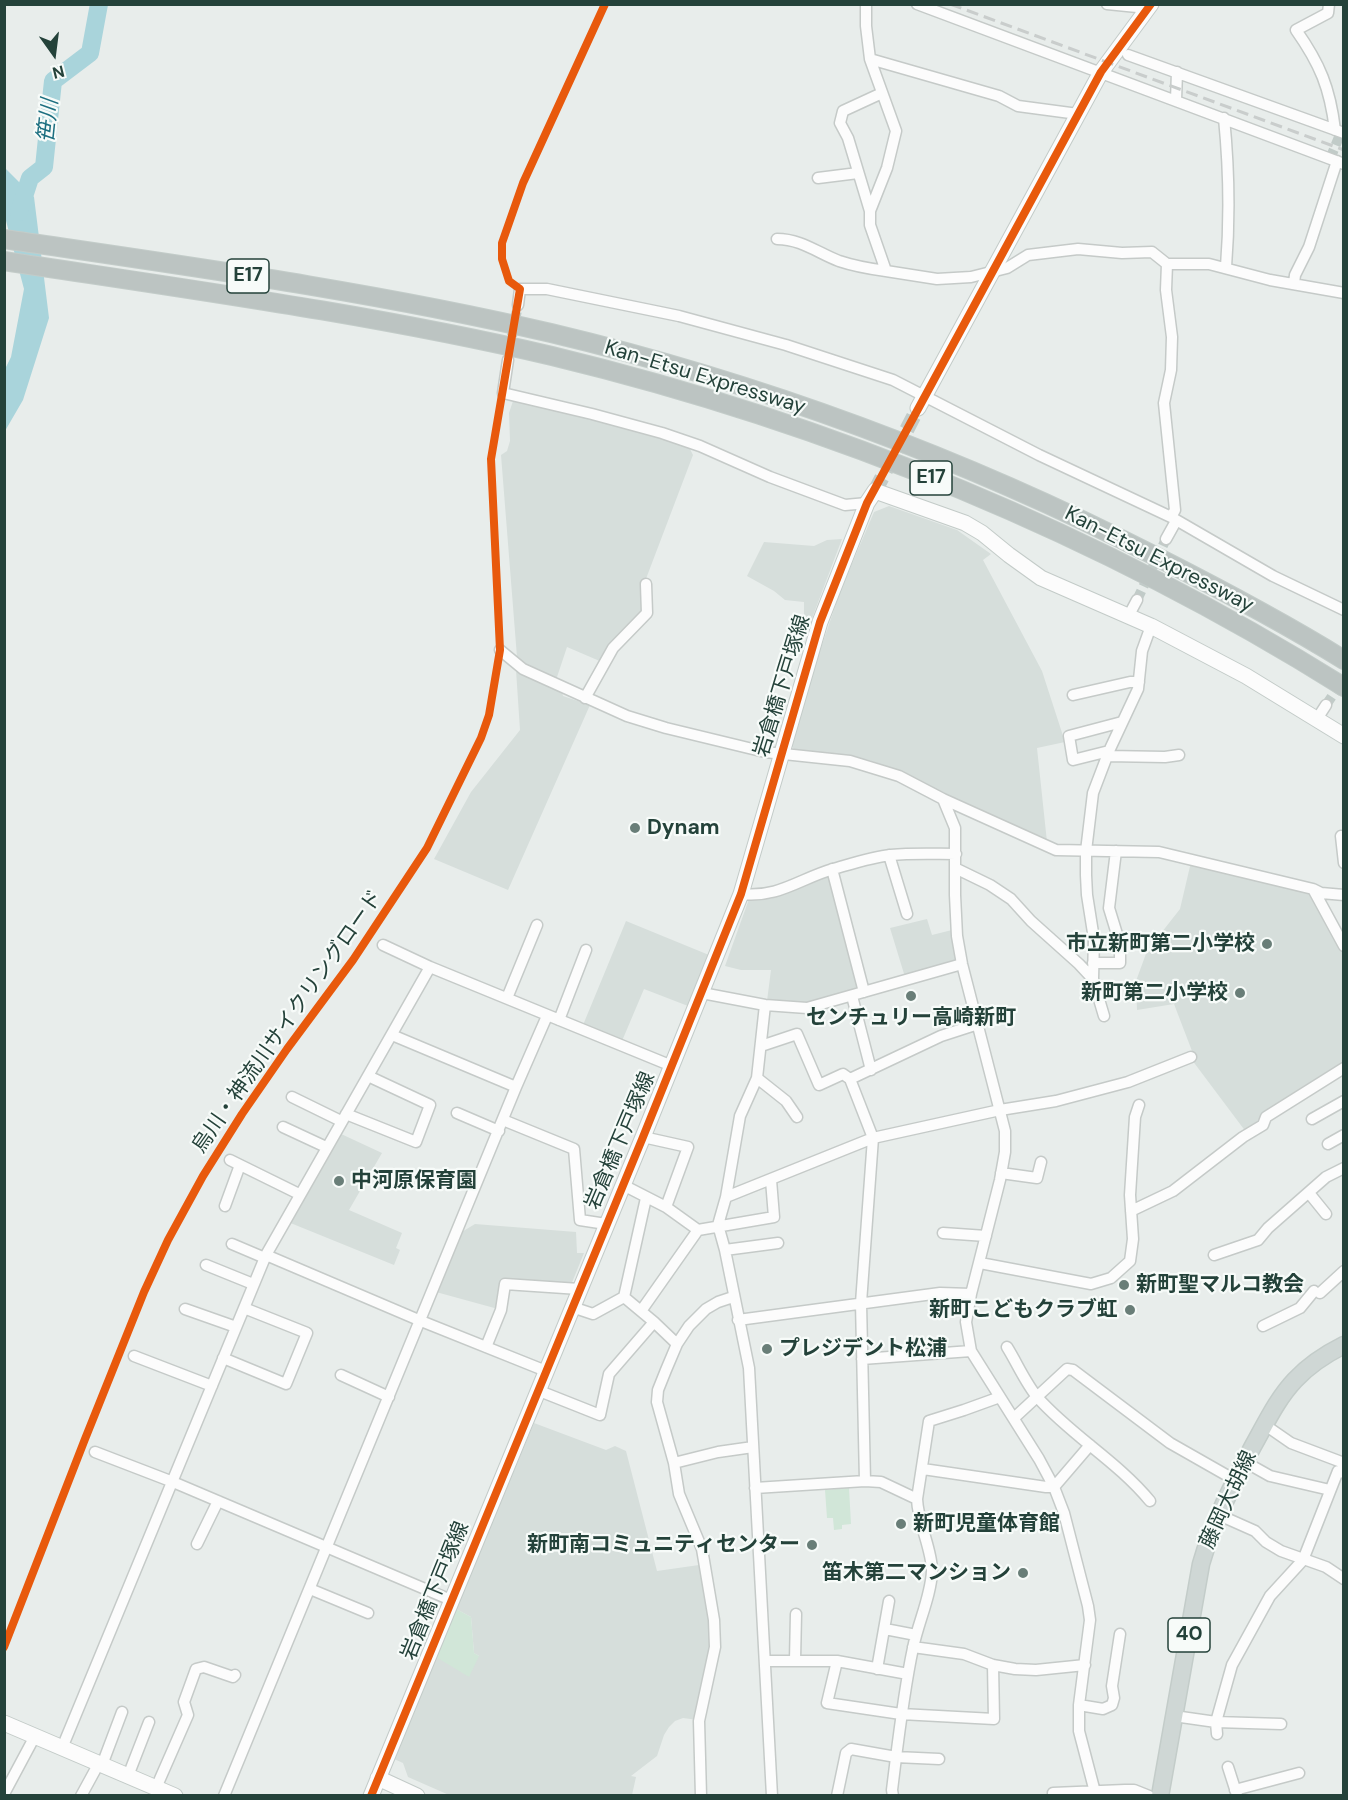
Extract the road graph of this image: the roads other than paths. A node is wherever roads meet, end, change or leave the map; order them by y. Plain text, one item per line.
1 (866, 4) edge
2 (917, 4) edge
3 (1107, 4) edge
4 (1329, 4) edge
5 (1149, 6) edge
6 (1128, 55) dead end
7 (870, 59) junction
8 (1101, 72) junction
9 (1177, 72) junction
10 (882, 93) junction
11 (1176, 100) junction
12 (1078, 114) junction
13 (1224, 118) junction
14 (1339, 132) edge
15 (1340, 163) edge
16 (858, 173) junction
17 (818, 178) dead end
18 (870, 211) junction
19 (4, 238) edge
20 (777, 239) dead end
21 (4, 261) edge
22 (1167, 264) junction
23 (1226, 267) junction
24 (886, 271) junction
25 (993, 271) junction
26 (1294, 284) junction
27 (1344, 293) edge
28 (518, 305) tunnel mouth
29 (508, 360) tunnel mouth
30 (920, 403) junction
31 (871, 497) junction
32 (1173, 519) junction
33 (1167, 539) tunnel mouth
34 (646, 584) dead end
35 (1137, 600) tunnel mouth
36 (1344, 610) edge
37 (1129, 615) junction
38 (1151, 626) junction
39 (500, 650) dead end
40 (1344, 660) edge
41 (1139, 682) junction
42 (1344, 687) edge
43 (1073, 695) dead end
44 (585, 698) junction
45 (1326, 705) tunnel mouth
46 (1317, 719) junction
47 (1122, 722) junction
48 (1344, 736) edge
49 (781, 754) junction
50 (1108, 754) junction
51 (1179, 755) dead end
52 (943, 799) junction
53 (1341, 836) dead end
54 (1086, 851) junction
55 (1116, 851) junction
56 (956, 854) junction
57 (889, 855) junction
58 (1344, 863) edge
59 (955, 868) junction
60 (832, 869) junction
61 (1313, 889) junction
62 (741, 894) junction
63 (1344, 895) edge
64 (907, 914) dead end
65 (537, 925) dead end
66 (383, 945) dead end
67 (1344, 946) edge
68 (586, 950) dead end
69 (1094, 963) junction
70 (962, 964) junction
71 (430, 967) junction
72 (1093, 979) junction
73 (864, 992) junction
74 (702, 993) junction
75 (852, 996) junction
76 (507, 998) junction
77 (765, 1005) junction
78 (547, 1016) junction
79 (1104, 1016) dead end
80 (559, 1020) junction
81 (978, 1024) junction
82 (392, 1035) junction
83 (761, 1046) junction
84 (1191, 1057) dead end
85 (672, 1066) junction
86 (1344, 1068) edge
87 (871, 1070) junction
88 (368, 1076) junction
89 (757, 1078) junction
90 (850, 1079) junction
91 (516, 1087) junction
92 (292, 1097) dead end
93 (1344, 1101) edge
94 (1139, 1105) dead end
95 (1000, 1110) junction
96 (457, 1113) dead end
97 (344, 1117) junction
98 (797, 1118) dead end
99 (1312, 1119) dead end
100 (501, 1125) junction
101 (283, 1127) dead end
102 (1344, 1135) edge
103 (643, 1137) junction
104 (873, 1138) junction
105 (1328, 1144) dead end
106 (326, 1147) junction
107 (1041, 1162) dead end
108 (1344, 1168) edge
109 (1001, 1173) junction
110 (771, 1180) junction
111 (623, 1185) junction
112 (1309, 1193) junction
113 (299, 1194) junction
114 (726, 1197) junction
115 (646, 1198) junction
116 (225, 1206) dead end
117 (666, 1207) junction
118 (1131, 1211) junction
119 (1326, 1214) dead end
120 (606, 1224) junction
121 (718, 1226) junction
122 (698, 1230) junction
123 (944, 1233) dead end
124 (986, 1236) junction
125 (778, 1243) dead end
126 (232, 1244) dead end
127 (724, 1250) junction
128 (1214, 1255) dead end
129 (266, 1256) junction
130 (980, 1263) junction
131 (206, 1265) dead end
132 (1344, 1271) edge
133 (253, 1284) junction
134 (579, 1289) junction
135 (971, 1294) junction
136 (624, 1297) junction
137 (733, 1297) junction
138 (861, 1304) junction
139 (572, 1307) junction
140 (244, 1308) junction
141 (185, 1309) dead end
142 (641, 1311) junction
143 (738, 1320) junction
144 (420, 1322) junction
145 (654, 1322) junction
146 (1263, 1326) dead end
147 (236, 1327) junction
148 (677, 1344) junction
149 (1344, 1345) edge
150 (486, 1347) junction
151 (1007, 1347) dead end
152 (971, 1351) junction
153 (134, 1356) dead end
154 (223, 1358) junction
155 (862, 1359) junction
156 (546, 1371) junction
157 (341, 1375) dead end
158 (212, 1386) junction
159 (537, 1390) junction
160 (389, 1397) junction
161 (1000, 1397) junction
162 (1037, 1397) junction
163 (1014, 1418) junction
164 (1265, 1425) junction
165 (1090, 1445) junction
166 (753, 1447) junction
167 (95, 1452) dead end
168 (1245, 1462) junction
169 (674, 1463) junction
170 (1344, 1463) edge
171 (923, 1469) junction
172 (1344, 1473) edge
173 (1236, 1480) junction
174 (865, 1481) junction
175 (173, 1482) junction
176 (1054, 1487) junction
177 (755, 1488) junction
178 (1330, 1490) junction
179 (917, 1499) junction
180 (218, 1501) junction
181 (1150, 1502) dead end
182 (1219, 1515) junction
183 (197, 1544) dead end
184 (327, 1547) junction
185 (1304, 1560) junction
186 (1344, 1579) edge
187 (310, 1588) junction
188 (451, 1600) junction
189 (889, 1601) dead end
190 (368, 1613) dead end
191 (796, 1614) dead end
192 (885, 1629) junction
193 (1120, 1634) dead end
194 (916, 1635) junction
195 (913, 1647) junction
196 (765, 1660) junction
197 (795, 1660) junction
198 (837, 1661) junction
199 (993, 1665) junction
200 (1085, 1665) junction
201 (877, 1669) junction
202 (908, 1674) junction
203 (235, 1675) dead end
204 (1079, 1705) junction
205 (122, 1712) dead end
206 (901, 1714) junction
207 (1174, 1716) junction
208 (149, 1722) dead end
209 (1216, 1722) junction
210 (4, 1723) edge
211 (1281, 1724) dead end
212 (1217, 1734) dead end
213 (35, 1736) junction
214 (62, 1748) junction
215 (896, 1756) junction
216 (939, 1759) dead end
217 (101, 1764) junction
218 (1228, 1767) dead end
219 (1299, 1773) dead end
220 (128, 1776) junction
221 (378, 1778) junction
222 (156, 1788) junction
223 (1236, 1793) edge
224 (4, 1794) edge
225 (1096, 1794) edge
226 (81, 1796) edge
227 (175, 1796) edge
228 (224, 1796) edge
229 (371, 1796) edge
230 (417, 1796) edge
231 (700, 1796) edge
232 (772, 1796) edge
233 (837, 1796) edge
234 (893, 1796) edge
235 (1053, 1796) edge
236 (1149, 1796) edge
237 (1160, 1796) edge

1 - 7 street
2 - 8 street
3 - 5 street
4 - 14 street
5 - 8 street
6 - 9 street
7 - 10 street
7 - 12 street
8 - 11 street
8 - 12 street
9 - 11 street
9 - 14 street
10 - 16 street
10 - 18 street
11 - 13 street
12 - 25 street
13 - 15 street
13 - 23 street
15 - 26 street
16 - 17 street
16 - 18 street
18 - 24 street
19 - 40 highway, Kan-Etsu Expressway / E17
20 - 24 street
21 - 42 highway, Kan-Etsu Expressway / E17
22 - 23 street
22 - 25 street
22 - 32 street
23 - 26 street
24 - 25 street
25 - 30 street
26 - 27 street
28 - 30 street
29 - 31 street
30 - 32 street
31 - 37 street
31 - 49 street, 岩倉橋下戸塚線
32 - 33 street
32 - 36 street
34 - 44 street
35 - 37 street
37 - 38 street
38 - 41 street
38 - 46 street
39 - 44 street
41 - 43 street
41 - 47 street
44 - 49 street
45 - 46 street
46 - 48 street
47 - 50 street
47 - 50 street
49 - 52 street
49 - 62 street, 岩倉橋下戸塚線
50 - 51 street
50 - 54 street
52 - 54 street
52 - 56 street
53 - 58 street
54 - 55 street
54 - 69 street
55 - 61 street
55 - 69 street
56 - 57 street
56 - 59 street
57 - 60 street
57 - 64 street
59 - 70 street
59 - 72 street
60 - 62 street
60 - 73 street
61 - 63 street
61 - 67 street
62 - 74 street, 岩倉橋下戸塚線
65 - 76 street
66 - 71 street
68 - 80 street
69 - 72 street
70 - 73 street
70 - 81 street
71 - 76 street
71 - 82 street
72 - 79 street
73 - 75 street
74 - 77 street
74 - 85 street, 岩倉橋下戸塚線
75 - 77 street
75 - 87 street
76 - 78 street
77 - 83 street
78 - 80 street
78 - 91 street
80 - 85 street
81 - 87 street
81 - 95 street
82 - 88 street
82 - 91 street
83 - 89 street
83 - 90 street
84 - 95 street
85 - 103 street, 岩倉橋下戸塚線
86 - 118 street
87 - 90 street
88 - 97 street
88 - 97 street
89 - 98 street
89 - 114 street
90 - 104 street
91 - 100 street
92 - 97 street
93 - 99 street
94 - 118 street
95 - 104 street
95 - 109 street
96 - 100 street
97 - 106 street
100 - 120 street
100 - 144 street
101 - 106 street
102 - 105 street
103 - 111 street, 岩倉橋下戸塚線
103 - 117 street
104 - 110 street
104 - 138 street
106 - 113 street
107 - 109 street
108 - 112 street
109 - 124 street
110 - 114 street
110 - 121 street
111 - 115 street
111 - 120 street, 岩倉橋下戸塚線
112 - 119 street
112 - 128 street
113 - 116 street
113 - 129 street
114 - 121 street
115 - 117 street
115 - 136 street
117 - 122 street
118 - 130 street
120 - 134 street, 岩倉橋下戸塚線
121 - 122 street
121 - 127 street
122 - 142 street
123 - 124 street
124 - 130 street
125 - 127 street
126 - 129 street
127 - 137 street
129 - 133 street
129 - 144 street
130 - 135 street
131 - 133 street
132 - 146 street
133 - 140 street
134 - 139 street, 岩倉橋下戸塚線
134 - 150 street
135 - 138 street
135 - 152 street
136 - 139 street
136 - 142 street
137 - 143 street
137 - 148 street
138 - 143 street
138 - 155 street
139 - 156 street, 岩倉橋下戸塚線
140 - 147 street
140 - 154 street
141 - 147 street
142 - 145 street
143 - 166 street
144 - 150 street
144 - 160 street
145 - 148 street
145 - 159 street
147 - 154 street
148 - 169 street
149 - 164 main road, 藤岡大胡線 / 40
150 - 156 street
151 - 162 street
152 - 155 street
152 - 161 street
153 - 158 street
154 - 158 street
155 - 174 street
156 - 159 street, 岩倉橋下戸塚線
157 - 160 street
158 - 175 street
159 - 188 street, 岩倉橋下戸塚線
160 - 184 street
161 - 163 street
161 - 171 street
162 - 163 street
162 - 165 street
162 - 173 street
163 - 176 street
164 - 168 main road, 藤岡大胡線 / 40
164 - 170 street
165 - 176 street
165 - 181 street
166 - 169 street
166 - 177 street
167 - 175 street
168 - 173 main road, 藤岡大胡線 / 40
168 - 178 street
169 - 231 street
171 - 176 street
171 - 179 street
172 - 178 street
173 - 182 main road, 藤岡大胡線 / 40
174 - 177 street
174 - 179 street
175 - 180 street
175 - 214 street
176 - 200 street
177 - 196 street
178 - 185 street
179 - 194 street
180 - 183 street
180 - 184 street
182 - 185 street
182 - 207 main road, 藤岡大胡線 / 40
184 - 187 street
184 - 188 street
185 - 186 street
185 - 209 street
187 - 190 street
187 - 228 street
188 - 221 street, 岩倉橋下戸塚線
189 - 192 street
191 - 197 street
192 - 194 street
192 - 201 street
193 - 204 street
194 - 195 street
195 - 199 street
195 - 202 street
196 - 197 street
196 - 232 street
197 - 198 street
198 - 201 street
198 - 206 street
199 - 200 street
199 - 206 street
200 - 204 street
201 - 202 street
202 - 206 street
203 - 222 street
204 - 225 street
205 - 217 street
206 - 215 street
207 - 209 street
207 - 237 main road, 藤岡大胡線 / 40
208 - 220 street
209 - 211 street
209 - 212 street
210 - 213 street
213 - 214 street
213 - 224 street
214 - 217 street
215 - 216 street
215 - 233 street
215 - 234 street
217 - 220 street
217 - 226 street
218 - 223 street
219 - 223 street
220 - 222 street
221 - 229 street, 岩倉橋下戸塚線
221 - 230 street
222 - 227 street
225 - 235 street
225 - 236 street

